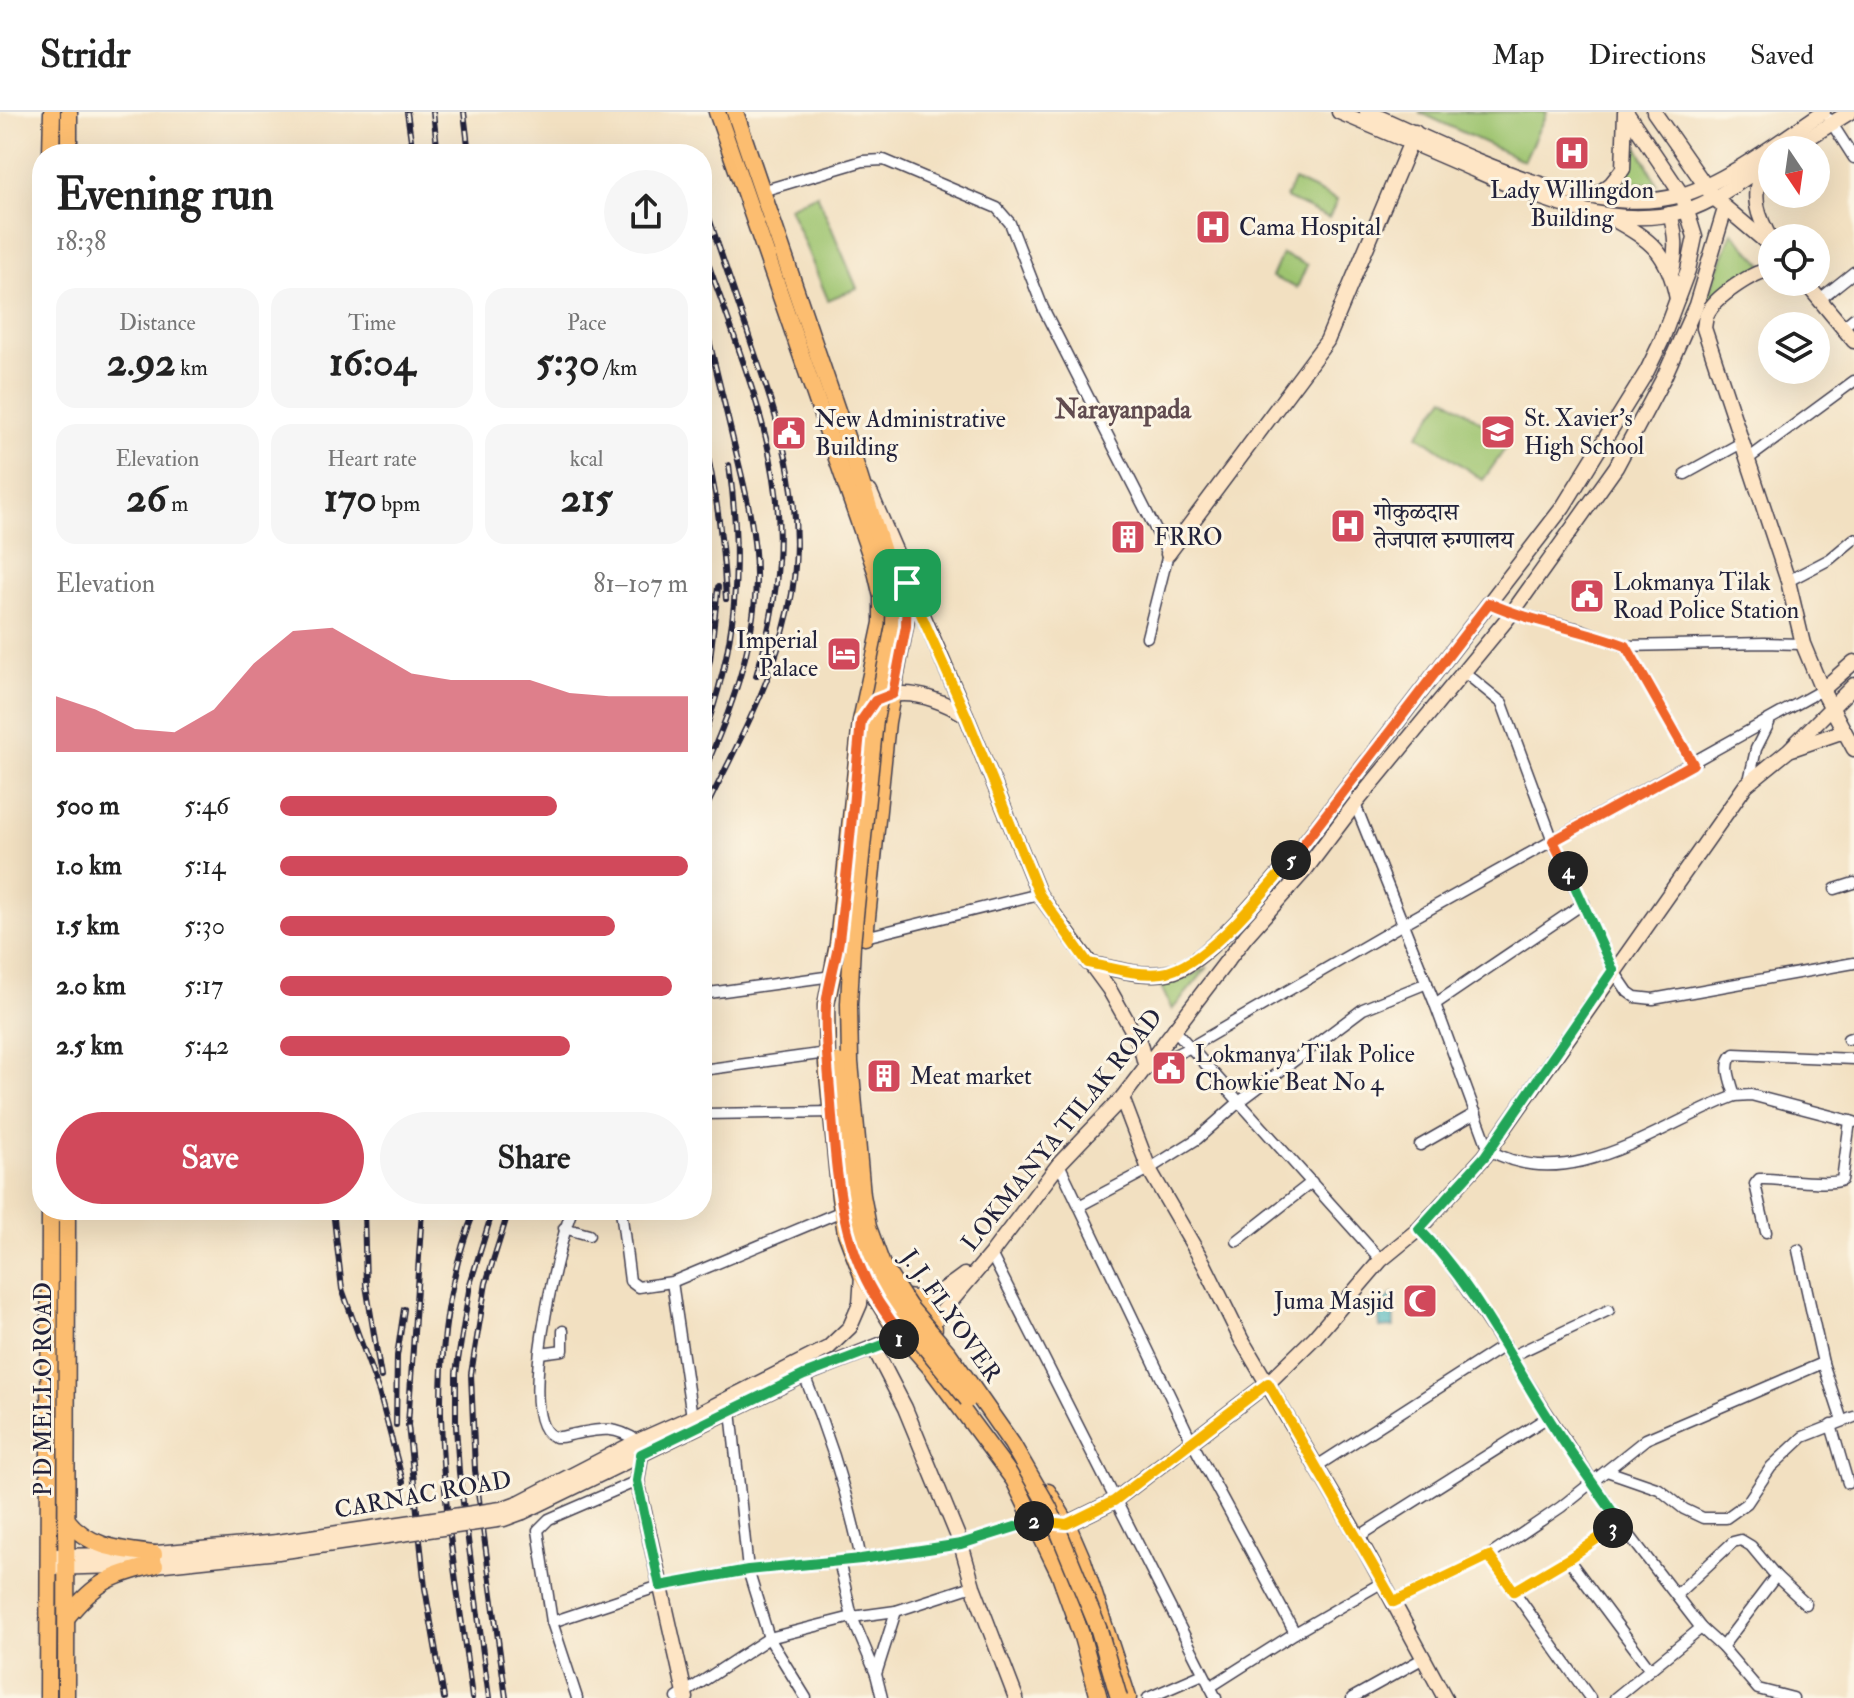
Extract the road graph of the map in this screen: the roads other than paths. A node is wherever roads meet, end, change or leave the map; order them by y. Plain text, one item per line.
1 (52, 112) edge
2 (69, 112) edge
3 (717, 112) edge
4 (735, 112) edge
5 (1339, 112) edge
6 (1367, 112) edge
7 (1626, 112) edge
8 (1654, 112) edge
9 (1850, 112) edge
10 (1826, 116) edge
11 (1804, 136) edge
12 (1412, 137) junction
13 (51, 144) edge
14 (69, 144) edge
15 (1854, 158) edge
16 (1758, 169) edge
17 (1758, 178) edge
18 (1705, 185) junction
19 (762, 191) junction
20 (1682, 195) junction
21 (1594, 197) junction
22 (1714, 198) junction
23 (1725, 209) junction
24 (1689, 210) junction
25 (1670, 214) junction
26 (1606, 215) junction
27 (1762, 224) edge
28 (1758, 234) edge
29 (1672, 271) junction
30 (1854, 272) edge
31 (1758, 273) edge
32 (1817, 296) edge
33 (1820, 299) junction
34 (1677, 302) junction
35 (1848, 322) edge
36 (1688, 323) junction
37 (1854, 341) edge
38 (1714, 356) junction
39 (1854, 381) edge
40 (1743, 442) junction
41 (1748, 459) junction
42 (848, 465) junction
43 (1685, 474) dead end
44 (1854, 539) edge
45 (1168, 554) junction
46 (1788, 581) junction
47 (901, 586) junction
48 (1489, 603) junction
49 (1512, 613) junction
50 (1147, 637) dead end
51 (1803, 644) junction
52 (1626, 646) junction
53 (1854, 662) edge
54 (1463, 671) junction
55 (1854, 685) edge
56 (1822, 690) junction
57 (893, 694) junction
58 (1831, 707) junction
59 (966, 715) junction
60 (861, 721) junction
61 (1770, 721) junction
62 (1849, 729) edge
63 (1854, 749) edge
64 (1789, 750) junction
65 (1693, 764) junction
66 (1749, 781) junction
67 (1355, 804) junction
68 (1553, 841) junction
69 (1854, 883) edge
70 (1835, 889) dead end
71 (1039, 894) junction
72 (1584, 903) junction
73 (1403, 924) junction
74 (865, 937) joint
75 (1088, 963) junction
76 (1854, 963) edge
77 (1613, 970) junction
78 (835, 972) junction
79 (1427, 983) junction
80 (712, 992) edge
81 (1435, 1004) junction
82 (1173, 1028) junction
83 (1189, 1048) junction
84 (827, 1053) junction
85 (1854, 1059) edge
86 (1146, 1068) junction
87 (712, 1069) edge
88 (1735, 1096) junction
89 (1122, 1098) junction
90 (1239, 1102) junction
91 (865, 1110) dead end
92 (832, 1112) junction
93 (1476, 1113) junction
94 (712, 1114) edge
95 (1852, 1121) edge
96 (1420, 1145) dead end
97 (1489, 1150) junction
98 (1059, 1164) junction
99 (1149, 1169) junction
100 (1312, 1182) junction
101 (1079, 1206) junction
102 (842, 1211) junction
103 (50, 1220) edge
104 (67, 1220) edge
105 (568, 1220) edge
106 (622, 1220) edge
107 (564, 1228) junction
108 (1419, 1229) junction
109 (1766, 1232) dead end
110 (589, 1235) dead end
111 (1237, 1241) dead end
112 (1798, 1250) dead end
113 (991, 1254) junction
114 (1381, 1260) junction
115 (862, 1275) junction
116 (672, 1282) junction
117 (916, 1299) junction
118 (1609, 1310) dead end
119 (931, 1325) junction
120 (563, 1331) dead end
121 (904, 1337) junction
122 (1505, 1345) junction
123 (874, 1348) junction
124 (540, 1353) junction
125 (1512, 1356) junction
126 (1823, 1363) junction
127 (804, 1375) junction
128 (1268, 1383) junction
129 (731, 1411) junction
130 (692, 1417) junction
131 (1548, 1417) junction
132 (1854, 1417) edge
133 (1837, 1423) junction
134 (1192, 1442) junction
135 (639, 1447) junction
136 (1317, 1466) junction
137 (1607, 1471) junction
138 (1592, 1480) junction
139 (637, 1481) junction
140 (1848, 1483) dead end
141 (1114, 1501) junction
142 (67, 1520) junction
143 (1034, 1521) junction
144 (1620, 1523) junction
145 (1067, 1524) junction
146 (1358, 1537) junction
147 (961, 1544) junction
148 (1489, 1556) junction
149 (861, 1559) junction
150 (1568, 1559) junction
151 (155, 1560) junction
152 (839, 1561) junction
153 (49, 1562) junction
154 (67, 1562) junction
155 (748, 1570) junction
156 (1776, 1576) junction
157 (1383, 1582) junction
158 (660, 1586) junction
159 (973, 1586) junction
160 (1514, 1591) junction
161 (1676, 1595) junction
162 (1394, 1602) junction
163 (1806, 1604) dead end
164 (896, 1611) junction
165 (67, 1617) junction
166 (852, 1617) junction
167 (552, 1622) junction
168 (1701, 1628) junction
169 (1295, 1633) junction
170 (769, 1638) junction
171 (1722, 1647) junction
172 (1422, 1659) junction
173 (1650, 1669) junction
174 (876, 1674) junction
175 (1203, 1674) junction
176 (1210, 1687) junction
177 (1755, 1694) edge
178 (682, 1697) edge
179 (48, 1698) edge
180 (66, 1698) edge
181 (577, 1698) edge
182 (806, 1698) edge
183 (882, 1698) edge
184 (1016, 1698) edge
185 (1099, 1698) edge
186 (1110, 1698) edge
187 (1119, 1698) edge
188 (1128, 1698) edge
189 (1148, 1698) edge
190 (1216, 1698) edge
191 (1352, 1698) edge
192 (1445, 1698) edge
193 (1590, 1698) edge
194 (1615, 1698) edge
195 (1793, 1698) edge

1 - 13 main road
2 - 14 main road
3 - 42 main road
4 - 19 main road
5 - 12 main road
6 - 12 main road
7 - 20 main road, LOKMANYA TILAK ROAD
7 - 21 main road
8 - 18 main road
9 - 10 main road
10 - 11 main road
10 - 15 street
10 - 18 main road
12 - 21 main road
12 - 26 main road
12 - 45 main road
16 - 22 main road
17 - 27 main road
18 - 20 main road
18 - 22 main road
19 - 42 main road
19 - 45 street
20 - 21 main road
20 - 24 main road, LOKMANYA TILAK ROAD
22 - 23 main road
22 - 24 main road
23 - 28 main road
23 - 36 main road, LOKMANYA TILAK ROAD
24 - 25 main road
24 - 34 main road, LOKMANYA TILAK ROAD
25 - 26 main road
25 - 29 main road
26 - 29 main road
29 - 34 main road
30 - 33 street
31 - 38 main road
32 - 33 main road
33 - 35 main road
34 - 36 main road
34 - 48 main road, LOKMANYA TILAK ROAD
35 - 37 main road
36 - 38 main road
36 - 49 main road, LOKMANYA TILAK ROAD
38 - 40 main road
39 - 41 street
40 - 41 main road
40 - 43 street
41 - 46 main road
42 - 47 main road, J. J. FLYOVER
42 - 60 main road
44 - 46 street
45 - 50 street
46 - 51 main road
47 - 57 main road
47 - 59 main road
47 - 187 main road, J. J. FLYOVER, bridge
48 - 49 street
48 - 75 main road, LOKMANYA TILAK ROAD
49 - 52 street
49 - 54 main road, LOKMANYA TILAK ROAD
51 - 52 street
51 - 56 main road
52 - 65 street
53 - 56 main road
54 - 67 main road, LOKMANYA TILAK ROAD
54 - 68 street
55 - 58 main road
56 - 58 main road
56 - 61 street
57 - 59 main road
57 - 60 main road
57 - 74 main road
58 - 62 main road
58 - 64 main road
59 - 71 main road
60 - 78 main road
61 - 65 street
61 - 66 street
62 - 63 main road
62 - 64 main road
64 - 66 main road
65 - 68 street
66 - 77 main road
67 - 73 street
67 - 82 main road, LOKMANYA TILAK ROAD
68 - 72 street
68 - 73 street
69 - 70 street
71 - 74 street
71 - 75 main road
72 - 77 street
72 - 81 street
73 - 79 street
73 - 83 street
75 - 86 main road
76 - 77 street
77 - 97 main road
78 - 80 street
78 - 84 main road
78 - 186 main road, bridge
79 - 81 street
79 - 90 street
81 - 93 street
82 - 83 street
82 - 86 main road, LOKMANYA TILAK ROAD
83 - 86 street
83 - 90 street
84 - 87 street
84 - 92 main road
85 - 88 street
86 - 89 main road, LOKMANYA TILAK ROAD
88 - 95 street
88 - 97 street
89 - 98 main road, LOKMANYA TILAK ROAD
89 - 99 main road
90 - 99 street
90 - 100 street
91 - 92 street
92 - 94 street
92 - 102 main road
93 - 96 street
93 - 97 street
95 - 109 street
97 - 108 main road
98 - 101 street
98 - 113 main road, LOKMANYA TILAK ROAD
99 - 101 street
99 - 128 main road
100 - 111 street
100 - 114 street
101 - 134 street
102 - 115 main road
102 - 116 street
103 - 153 main road
104 - 142 main road, P D MELLO ROAD
105 - 107 street
106 - 116 street
107 - 110 street
107 - 124 street
108 - 114 main road
108 - 122 street
112 - 126 street
113 - 117 main road
113 - 119 main road, LOKMANYA TILAK ROAD
113 - 141 street
114 - 128 main road
115 - 117 main road
115 - 121 main road
115 - 130 main road, CARNAC ROAD
116 - 130 street
117 - 119 main road
118 - 125 street
119 - 121 main road, CARNAC ROAD
119 - 145 main road
120 - 124 street
121 - 123 main road, CARNAC ROAD
121 - 143 main road
122 - 125 street
122 - 136 street
123 - 127 main road, CARNAC ROAD
123 - 147 main road
124 - 135 street
125 - 131 street
126 - 133 street
126 - 137 street
127 - 129 main road, CARNAC ROAD
127 - 149 street
128 - 134 main road
128 - 136 main road
129 - 135 main road, CARNAC ROAD
129 - 155 street
130 - 135 main road, CARNAC ROAD
131 - 138 street
131 - 146 street
132 - 133 street
133 - 137 street
133 - 140 street
134 - 141 main road
134 - 169 street
135 - 139 main road
135 - 151 main road, CARNAC ROAD, bridge
136 - 146 main road
137 - 138 street
138 - 144 street
138 - 148 street
139 - 158 main road
139 - 167 street
141 - 145 main road
141 - 175 street
142 - 151 main road
142 - 154 main road, P D MELLO ROAD
143 - 145 main road
143 - 147 street
143 - 185 main road
144 - 150 street
144 - 161 street
145 - 188 main road
146 - 157 main road
147 - 149 street
147 - 159 main road
148 - 160 street
148 - 162 street
149 - 152 street
150 - 160 street
150 - 173 street
151 - 154 main road, CARNAC ROAD
151 - 165 main road
152 - 155 street
152 - 166 street
153 - 154 main road, CARNAC ROAD
153 - 179 main road
154 - 165 main road, P D MELLO ROAD
155 - 158 street
155 - 170 street
156 - 161 street
156 - 163 street
156 - 171 street
157 - 162 main road
157 - 169 street
158 - 167 street
158 - 178 main road
159 - 164 street
159 - 184 main road
160 - 193 street
161 - 168 street
162 - 172 main road
164 - 166 street
164 - 174 street
165 - 180 main road, P D MELLO ROAD
166 - 170 street
166 - 174 street
167 - 181 street
168 - 171 street
168 - 173 street
169 - 176 street
170 - 178 street
170 - 182 street
171 - 177 street
172 - 191 street
172 - 192 main road
173 - 194 street
174 - 183 street
175 - 176 street
175 - 189 street
176 - 190 street
177 - 195 street

